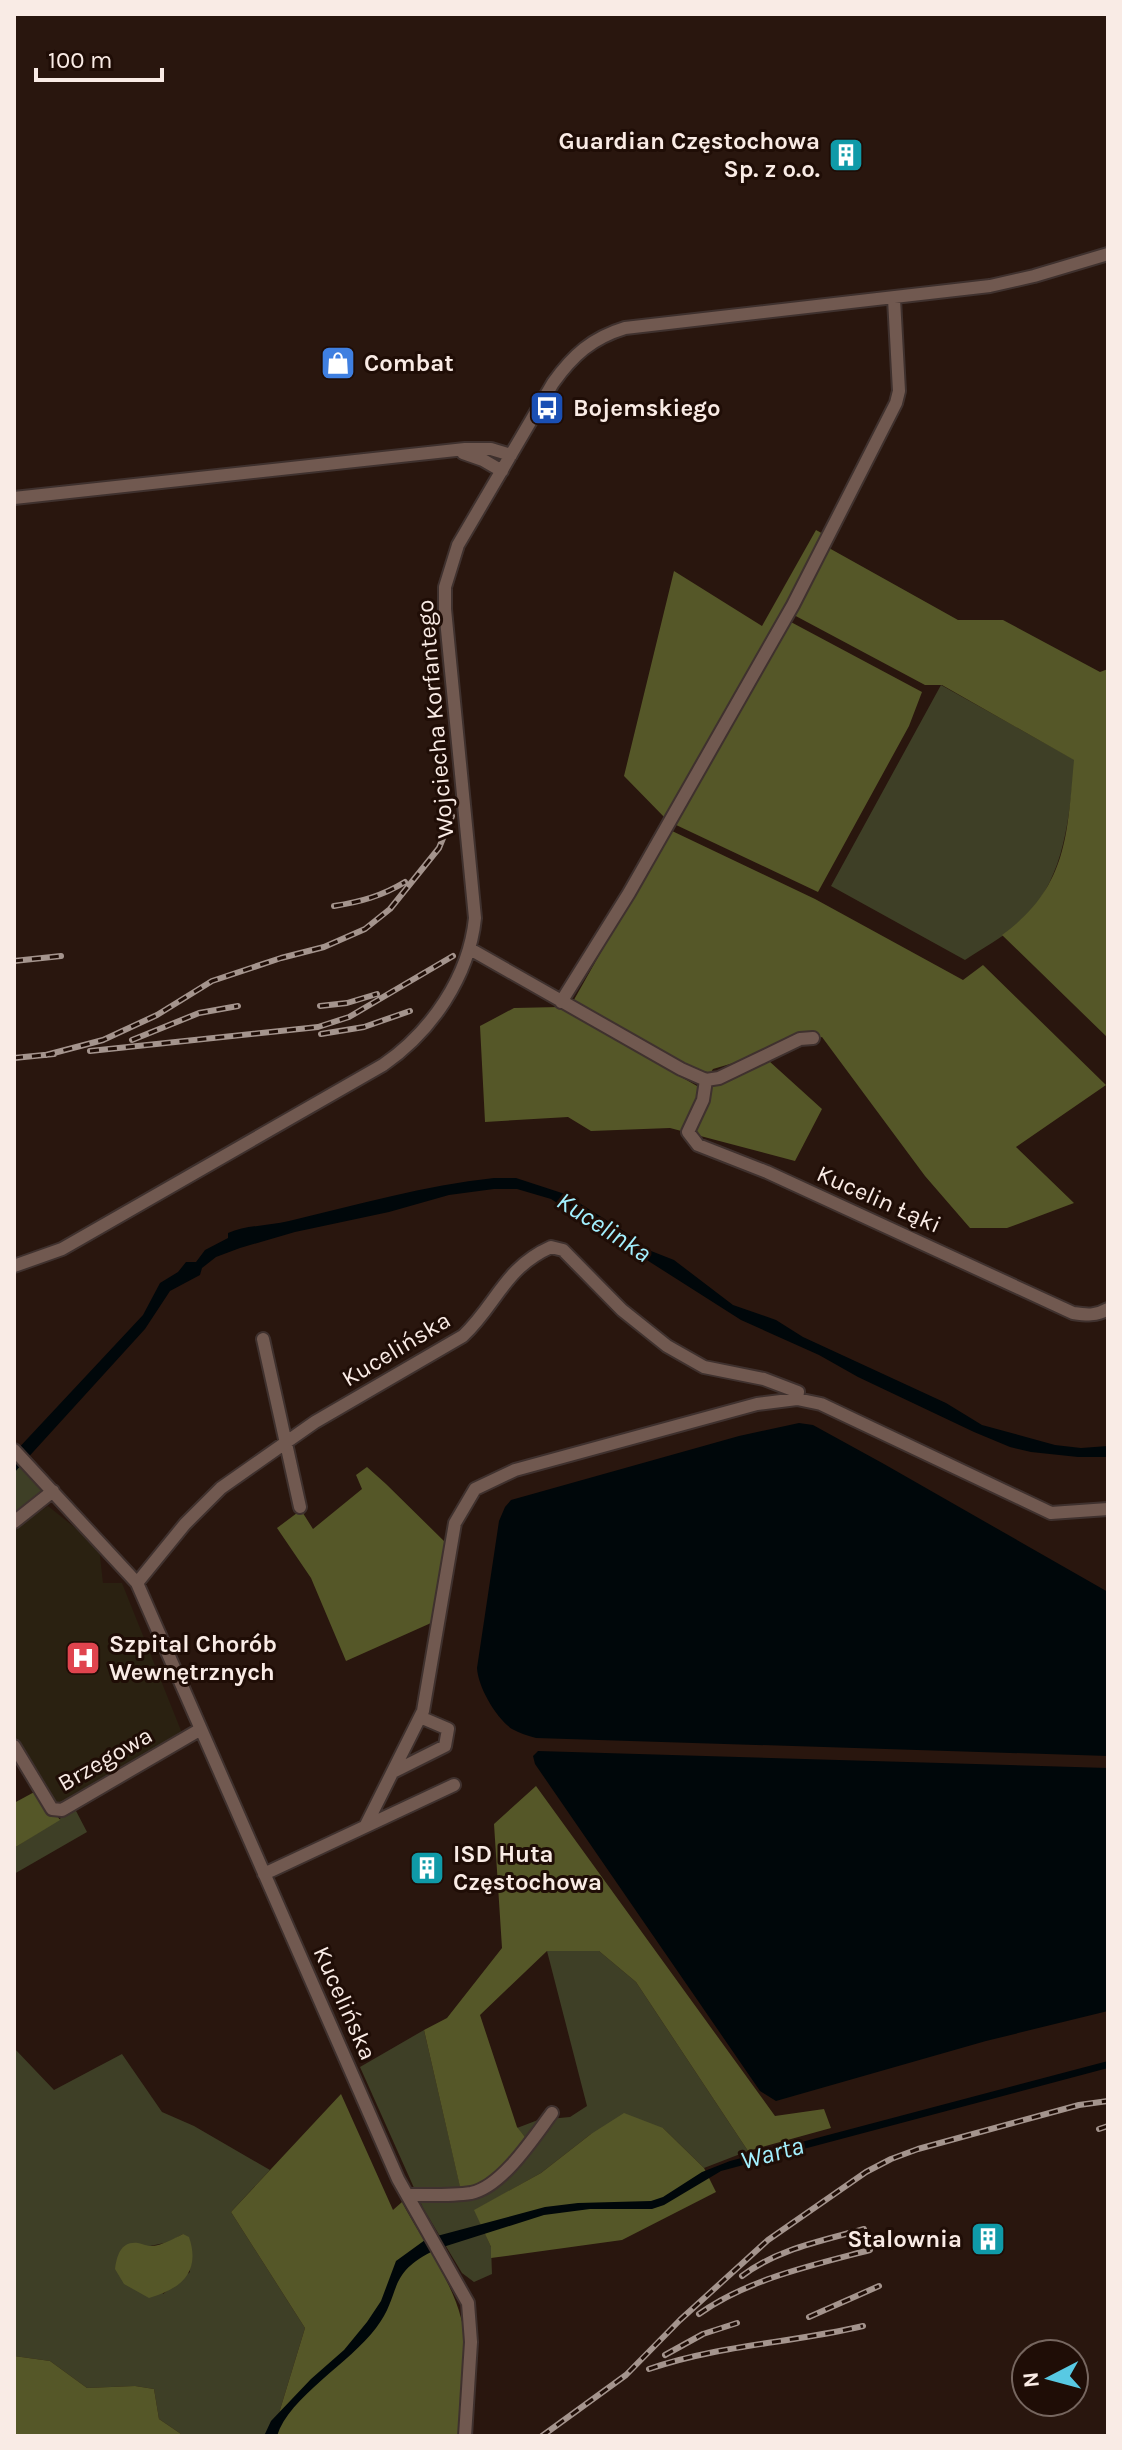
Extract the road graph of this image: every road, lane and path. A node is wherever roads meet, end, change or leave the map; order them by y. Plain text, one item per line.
1 (1108, 254) edge
2 (894, 299) junction
3 (448, 451) junction
4 (511, 455) junction
5 (502, 471) junction
6 (14, 498) edge
7 (470, 949) junction
8 (561, 1002) junction
9 (813, 1038) dead end
10 (706, 1080) junction
11 (14, 1266) edge
12 (1108, 1309) edge
13 (263, 1339) dead end
14 (797, 1399) junction
15 (285, 1443) junction
16 (14, 1450) edge
17 (53, 1491) junction
18 (300, 1507) dead end
19 (1108, 1509) edge
20 (14, 1522) edge
21 (137, 1583) junction
22 (420, 1717) junction
23 (201, 1729) junction
24 (14, 1746) edge
25 (393, 1772) junction
26 (454, 1785) dead end
27 (366, 1825) junction
28 (264, 1874) junction
29 (552, 2113) dead end
30 (407, 2195) junction
31 (465, 2436) edge

1 - 2 street, Wojciecha Korfantego
2 - 4 street, Wojciecha Korfantego
2 - 8 street
3 - 4 street
3 - 5 street
3 - 6 street
4 - 5 street, Wojciecha Korfantego
5 - 7 street, Wojciecha Korfantego
7 - 8 street
7 - 11 street, Wojciecha Korfantego
8 - 10 street
9 - 10 street
10 - 12 street, Kucelin Łąki
13 - 15 street
14 - 15 street, Kucelińska
14 - 19 street
14 - 22 street
15 - 18 street
15 - 21 street, Kucelińska
16 - 17 street, Kucelińska
17 - 20 street
17 - 21 street, Kucelińska
21 - 23 street, Kucelińska
22 - 25 street
22 - 25 street
23 - 24 street, Brzegowa
23 - 28 street, Kucelińska
25 - 27 street
26 - 27 street
27 - 28 street
28 - 30 street, Kucelińska
29 - 30 street
30 - 31 street, Kucelińska

